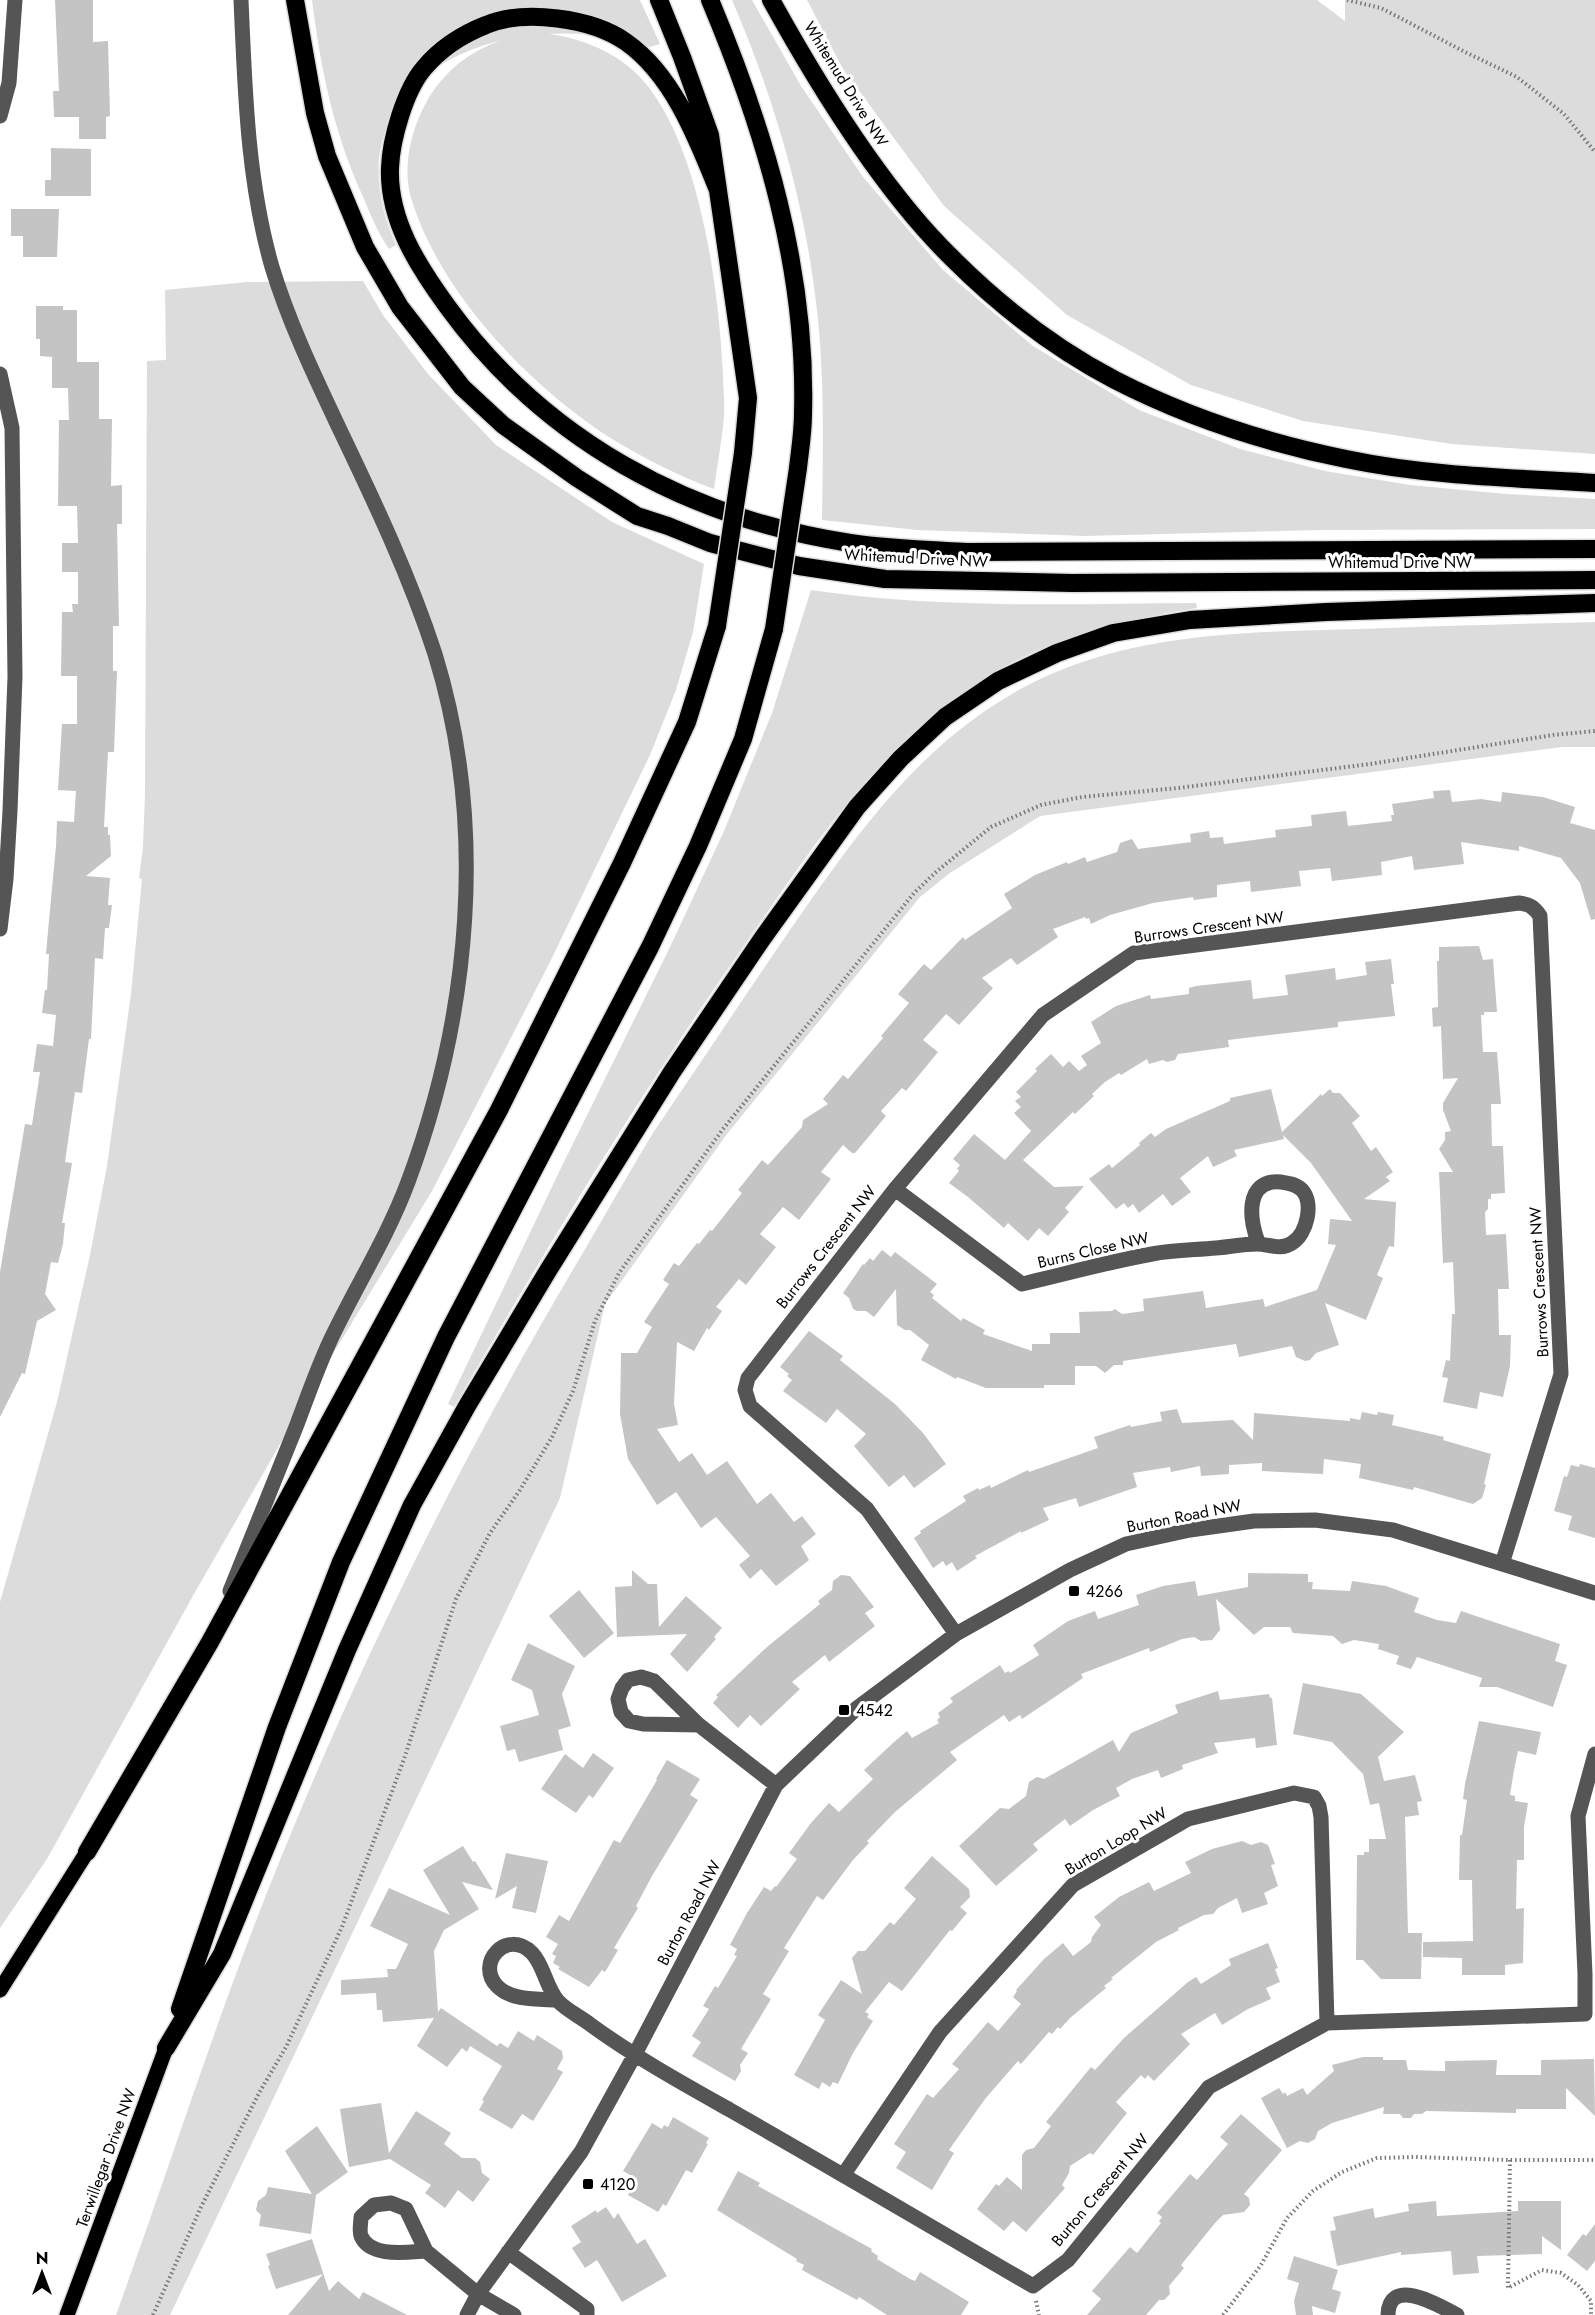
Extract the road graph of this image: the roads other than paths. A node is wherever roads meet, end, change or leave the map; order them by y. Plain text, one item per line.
1 (15, 0) edge
2 (241, 0) edge
3 (295, 0) edge
4 (659, 0) edge
5 (711, 0) edge
6 (771, 0) edge
7 (0, 116) edge
8 (718, 190) junction
9 (0, 374) edge
10 (1595, 483) edge
11 (6, 521) edge
12 (1595, 549) edge
13 (1595, 580) edge
14 (1595, 603) edge
15 (0, 929) edge
16 (895, 1189) junction
17 (1259, 1244) junction
18 (1502, 1564) junction
19 (1595, 1593) edge
20 (956, 1634) junction
21 (210, 1642) junction
22 (699, 1725) junction
23 (1595, 1754) edge
24 (776, 1785) junction
25 (87, 1852) joint
26 (1590, 1974) edge
27 (0, 1990) edge
28 (558, 2000) junction
29 (1590, 2014) edge
30 (1327, 2023) junction
31 (166, 2048) junction
32 (634, 2056) junction
33 (844, 2174) junction
34 (426, 2251) dead end
35 (508, 2252) junction
36 (478, 2294) junction
37 (67, 2315) edge
38 (467, 2315) edge
39 (514, 2315) edge
40 (586, 2315) edge
41 (1388, 2315) edge
42 (1457, 2315) edge

1 - 7 street
2 - 21 street
3 - 13 highway, Whitemud Drive NW
4 - 8 highway
5 - 31 highway, bridge
6 - 10 highway, Whitemud Drive NW
8 - 12 highway
8 - 21 highway, bridge
9 - 11 street
11 - 15 street
14 - 31 highway
16 - 17 street, Burns Close NW
16 - 18 street, Burrows Crescent NW
16 - 20 street, Burrows Crescent NW
17 - 17 street, Burns Close NW
18 - 19 street, Burton Road NW
18 - 20 street, Burton Road NW
20 - 24 street, Burton Road NW
21 - 25 highway
22 - 22 street
22 - 24 street
23 - 26 street, Burton Crescent NW
24 - 32 street, Burton Road NW
25 - 27 main road
26 - 29 street, Burton Crescent NW
28 - 28 street
28 - 32 street
29 - 30 street, Burton Crescent NW
30 - 33 street, Burton Crescent NW
30 - 33 street, Burton Loop NW
31 - 37 main road, Terwillegar Drive NW
32 - 33 street, Burton Crescent NW
32 - 35 street, Burton Road NW
34 - 36 street
35 - 36 street, Burton Road NW
35 - 40 street
36 - 38 street, Burton Road NW
36 - 39 street
41 - 42 street

